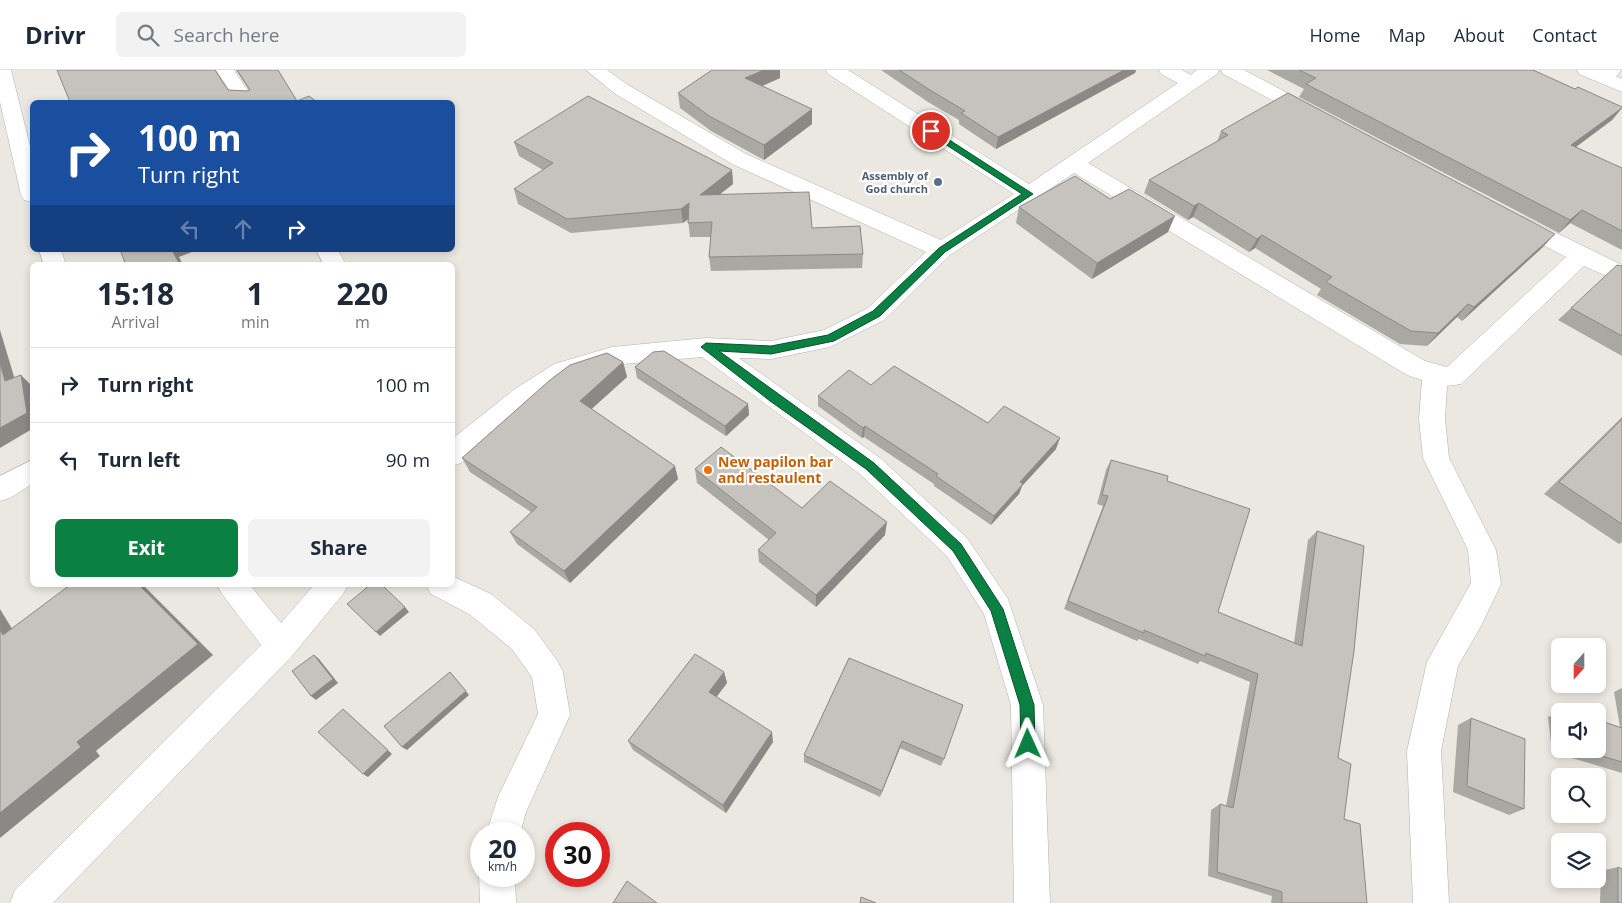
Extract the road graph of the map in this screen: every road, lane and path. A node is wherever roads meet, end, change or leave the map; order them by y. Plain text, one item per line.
1 (2, 70) edge
2 (225, 70) edge
3 (595, 70) edge
4 (835, 70) edge
5 (1168, 70) edge
6 (1210, 70) edge
7 (1230, 70) edge
8 (1586, 70) edge
9 (1609, 74) edge
10 (1190, 82) junction
11 (1622, 86) edge
12 (245, 100) edge
13 (1335, 126) edge
14 (1073, 163) junction
15 (30, 187) edge
16 (1029, 194) junction
17 (1502, 214) edge
18 (942, 250) junction
19 (1581, 256) junction
20 (1622, 275) edge
21 (706, 347) junction
22 (1435, 375) junction
23 (455, 453) edge
24 (30, 472) edge
25 (0, 490) edge
26 (234, 587) edge
27 (331, 587) edge
28 (445, 587) edge
29 (281, 646) junction
30 (507, 822) edge
31 (497, 887) edge
32 (28, 903) edge
33 (498, 903) edge
34 (1032, 903) edge
35 (1431, 903) edge

1 - 15 street
2 - 12 street
3 - 18 street
4 - 16 street
5 - 10 street
6 - 10 street
7 - 13 street
8 - 9 street
9 - 11 street
10 - 14 street
14 - 16 street
14 - 22 street
16 - 18 street
17 - 19 street
18 - 21 street
19 - 20 street
19 - 22 street
21 - 23 street
21 - 34 street
22 - 35 street
24 - 25 street
26 - 29 street
27 - 29 street
28 - 30 street
29 - 32 street
31 - 33 street

